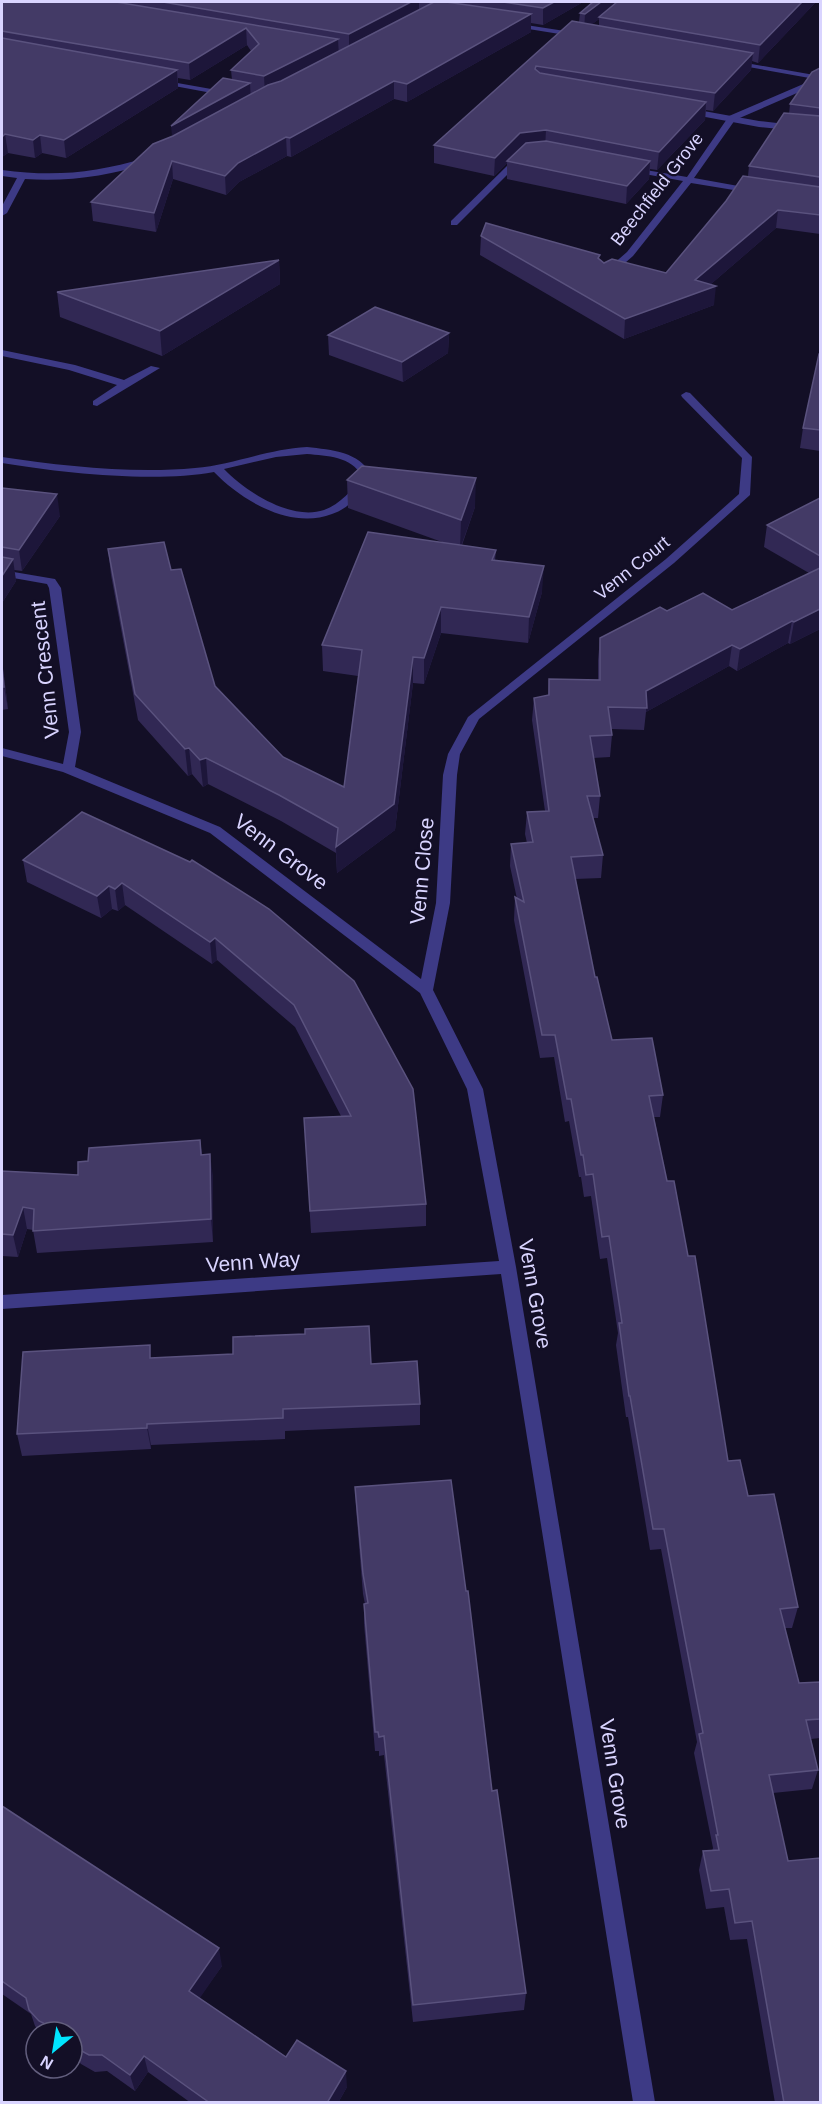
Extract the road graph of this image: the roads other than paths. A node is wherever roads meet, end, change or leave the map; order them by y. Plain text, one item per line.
1 (505, 23) edge
2 (587, 36) edge
3 (727, 62) edge
4 (151, 79) edge
5 (820, 79) edge
6 (243, 97) edge
7 (676, 109) edge
8 (732, 118) junction
9 (820, 131) edge
10 (533, 154) edge
11 (159, 155) edge
12 (617, 166) edge
13 (2, 173) edge
14 (22, 177) junction
15 (688, 181) junction
16 (765, 194) edge
17 (2, 213) edge
18 (454, 223) dead end
19 (604, 277) edge
20 (2, 353) edge
21 (155, 368) dead end
22 (125, 384) junction
23 (686, 395) dead end
24 (97, 403) dead end
25 (2, 460) edge
26 (216, 467) junction
27 (2, 573) edge
28 (2, 752) edge
29 (454, 754) joint
30 (68, 769) junction
31 (426, 990) junction
32 (508, 1267) junction
33 (2, 1302) edge
34 (644, 2103) edge

1 - 2 street
3 - 5 street
4 - 6 street
5 - 8 street
7 - 8 street
8 - 9 street
8 - 15 street, Beechfield Grove
10 - 18 street
11 - 14 street
12 - 15 street
13 - 14 street
14 - 17 street
15 - 16 street
15 - 19 street, Beechfield Grove
20 - 22 street
21 - 22 street
22 - 24 street
23 - 29 street, Venn Court
25 - 26 street
26 - 26 street
27 - 30 street, Venn Crescent
28 - 30 street, Venn Grove
29 - 31 street, Venn Close
30 - 31 street, Venn Grove
31 - 32 street, Venn Grove
32 - 33 street, Venn Way
32 - 34 street, Venn Grove

